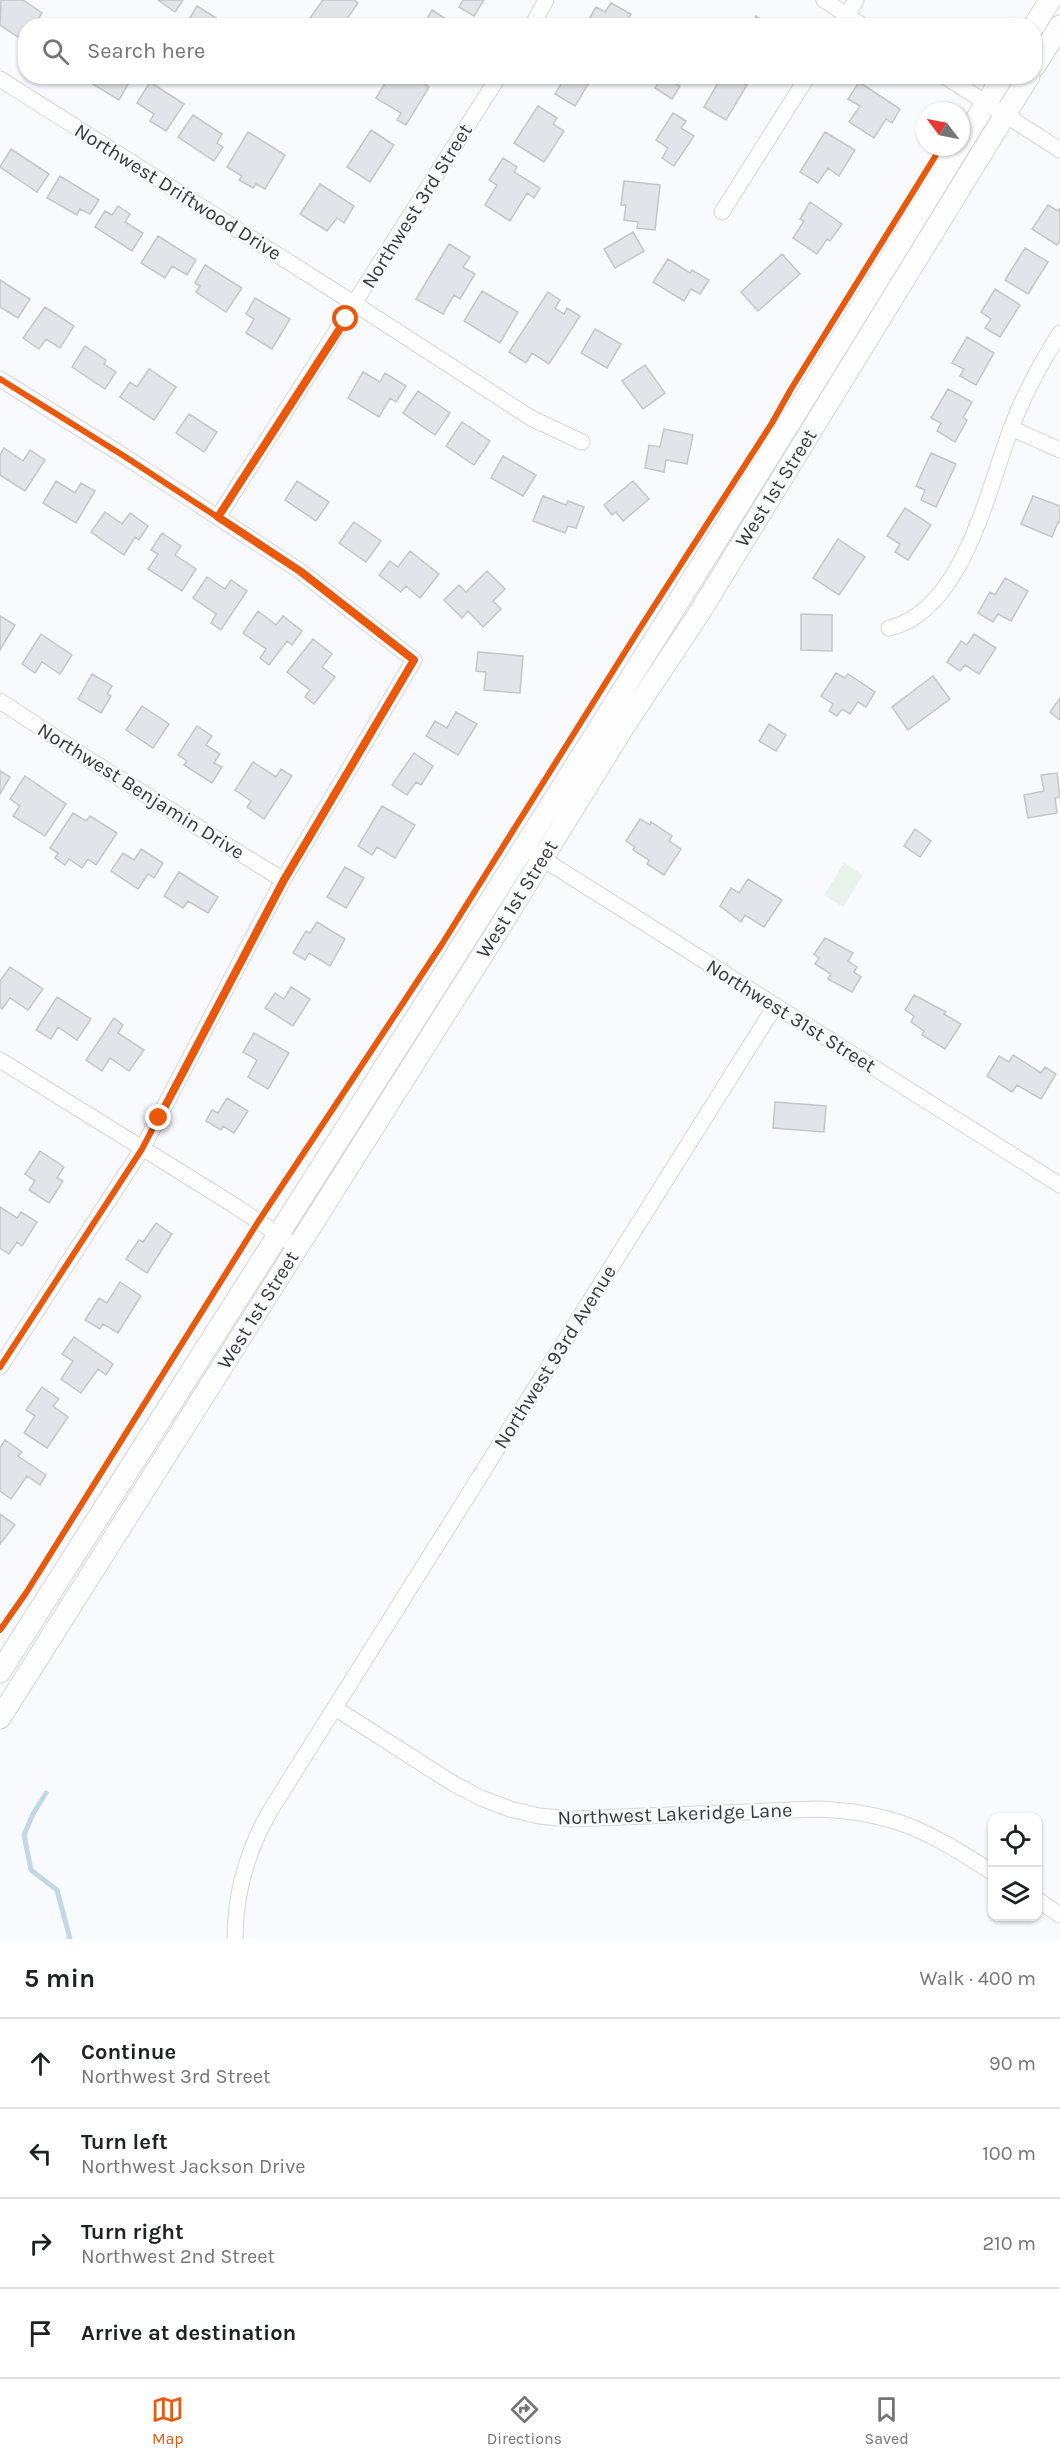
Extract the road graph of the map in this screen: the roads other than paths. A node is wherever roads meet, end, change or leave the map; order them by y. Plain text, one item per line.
1 (546, 0) edge
2 (824, 0) edge
3 (856, 0) edge
4 (1050, 0) edge
5 (536, 18) edge
6 (841, 18) edge
7 (844, 18) edge
8 (1039, 18) edge
9 (1060, 26) edge
10 (1042, 56) edge
11 (0, 79) edge
12 (494, 84) edge
13 (803, 84) edge
14 (956, 84) edge
15 (1001, 84) edge
16 (1021, 84) edge
17 (995, 109) junction
18 (970, 135) edge
19 (1060, 150) edge
20 (954, 156) edge
21 (722, 212) dead end
22 (355, 304) junction
23 (1060, 333) edge
24 (0, 379) edge
25 (1011, 428) junction
26 (582, 442) dead end
27 (1060, 450) edge
28 (218, 517) junction
29 (889, 628) dead end
30 (0, 701) edge
31 (522, 847) junction
32 (543, 858) junction
33 (284, 880) junction
34 (775, 1006) junction
35 (0, 1060) edge
36 (142, 1149) junction
37 (1060, 1185) edge
38 (278, 1236) junction
39 (297, 1247) junction
40 (0, 1367) edge
41 (0, 1672) edge
42 (335, 1708) junction
43 (0, 1718) edge
44 (988, 1869) edge
45 (1042, 1903) edge
46 (1060, 1915) edge
47 (235, 1939) edge

1 - 5 street
2 - 6 street
3 - 7 street
4 - 8 main road
9 - 10 main road
11 - 22 street, Northwest Driftwood Drive
12 - 22 street, Northwest 3rd Street
13 - 21 street
14 - 17 street
15 - 17 main road, West 1st Street
16 - 17 main road, West 1st Street
17 - 18 main road, West 1st Street
17 - 19 street
17 - 32 main road, West 1st Street
20 - 31 main road, West 1st Street
22 - 26 street, Northwest Driftwood Drive
22 - 28 street, Northwest 3rd Street
23 - 25 street
24 - 28 street
25 - 27 street
25 - 29 street
28 - 33 street
30 - 33 street, Northwest Benjamin Drive
31 - 32 street, Northwest 31st Street
31 - 38 main road, West 1st Street
32 - 34 street, Northwest 31st Street
32 - 39 main road, West 1st Street
33 - 36 street
34 - 37 street, Northwest 31st Street
34 - 42 street, Northwest 93rd Avenue
35 - 36 street
36 - 38 street
36 - 40 street
38 - 39 street
38 - 41 main road, West 1st Street
39 - 43 main road, West 1st Street
42 - 44 street, Northwest Lakeridge Lane
42 - 47 street, Northwest 93rd Avenue
45 - 46 street

